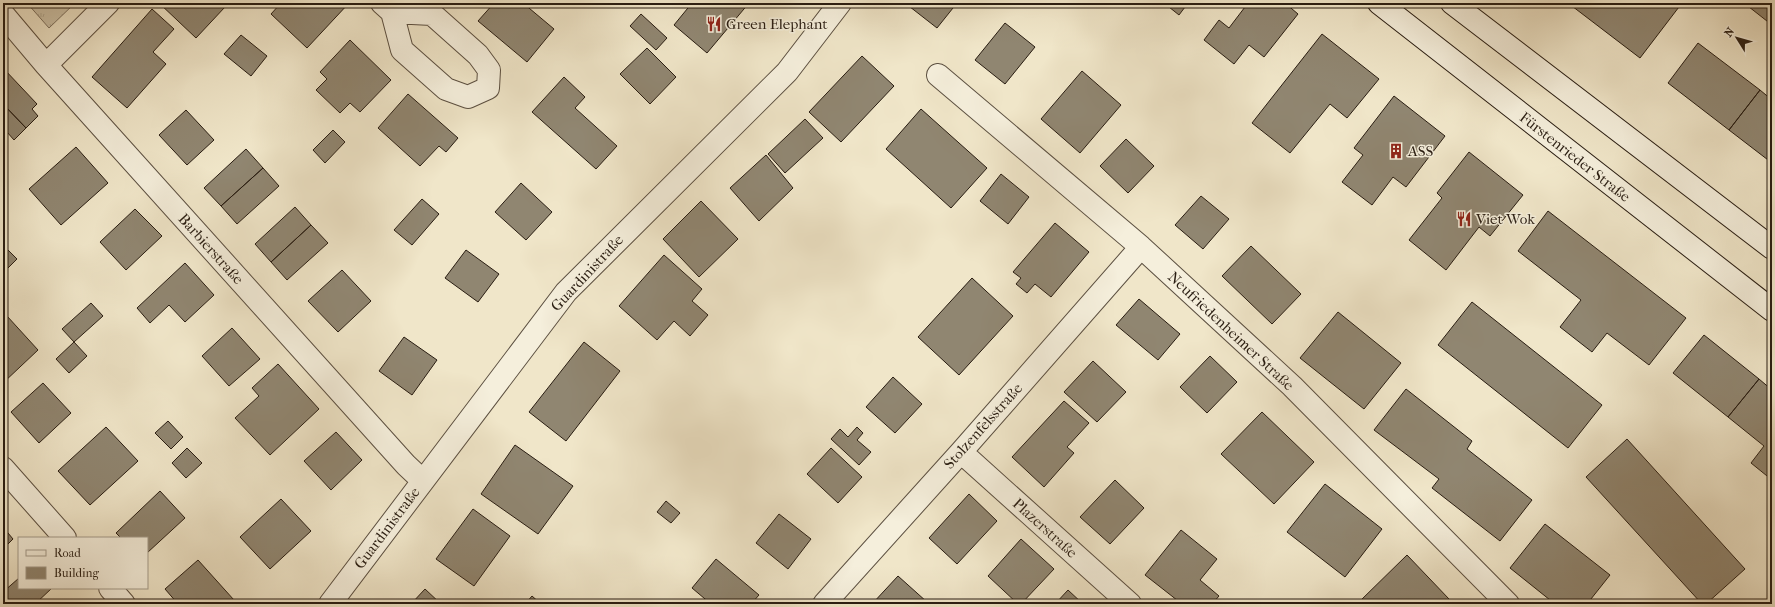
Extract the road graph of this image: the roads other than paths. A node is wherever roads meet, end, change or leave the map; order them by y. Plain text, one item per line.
1 (108, 3) edge
2 (840, 3) edge
3 (1379, 3) edge
4 (1452, 3) edge
5 (387, 7) edge
6 (3, 14) edge
7 (46, 65) junction
8 (938, 74) dead end
9 (1141, 247) junction
10 (1772, 248) edge
11 (1772, 310) edge
12 (961, 452) junction
13 (3, 468) edge
14 (423, 480) junction
15 (65, 537) edge
16 (111, 589) edge
17 (124, 604) edge
18 (330, 604) edge
19 (824, 604) edge
20 (1130, 604) edge
21 (1508, 604) edge

1 - 7 street
2 - 14 street, Guardinistraße
3 - 11 street, Fürstenrieder Straße
4 - 10 street
5 - 5 street
6 - 7 street, Barbierstraße
7 - 14 street, Barbierstraße
8 - 9 street, Neufriedenheimer Straße
9 - 12 street, Stolzenfelsstraße
9 - 21 street, Neufriedenheimer Straße
12 - 19 street, Stolzenfelsstraße
12 - 20 street, Plazerstraße
13 - 15 street
14 - 18 street, Guardinistraße
16 - 17 street

